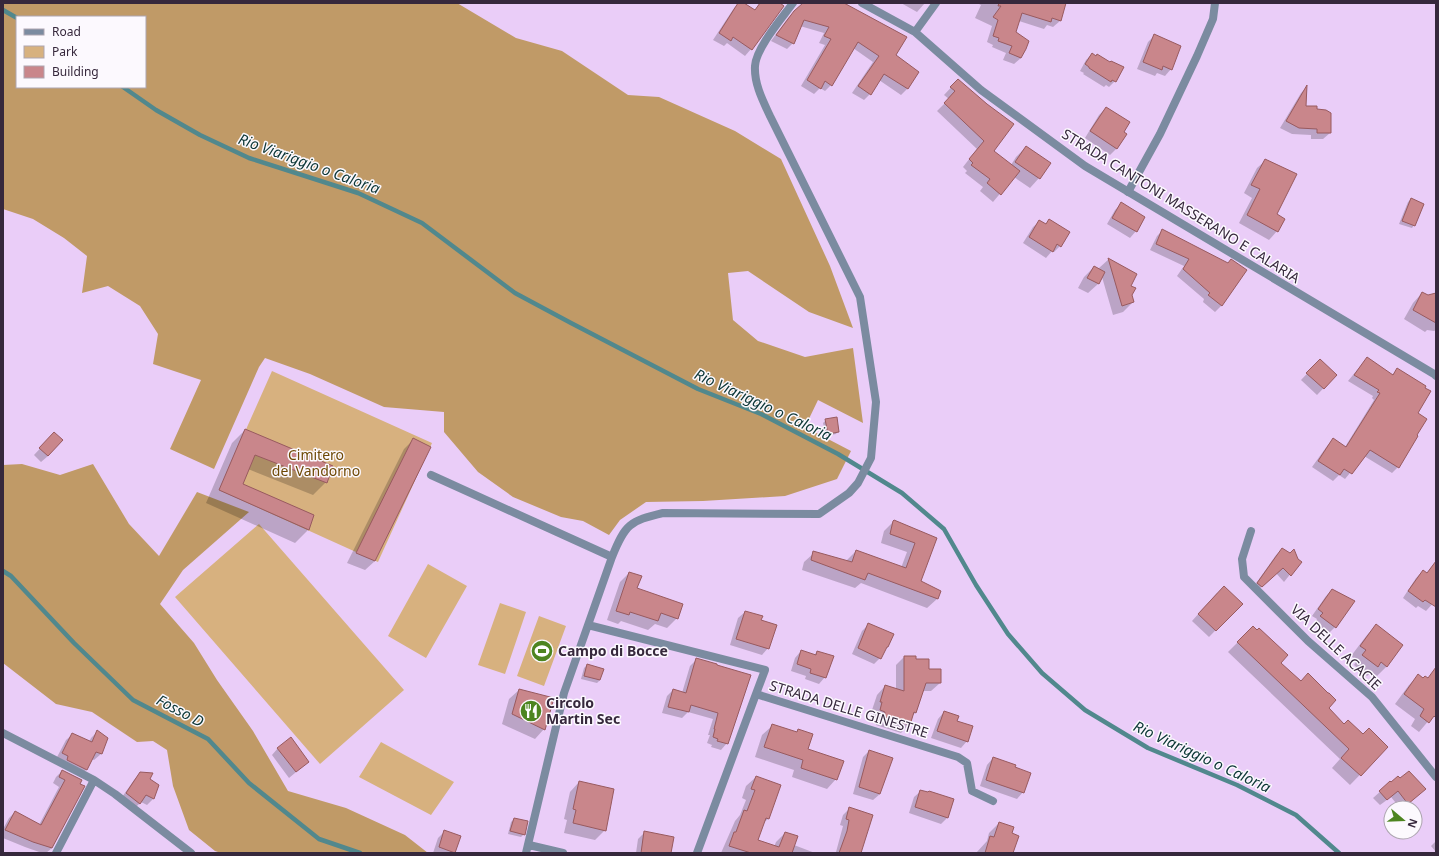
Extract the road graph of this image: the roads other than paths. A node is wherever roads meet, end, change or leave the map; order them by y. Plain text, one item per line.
1 (793, 3) edge
2 (862, 3) edge
3 (936, 3) edge
4 (1215, 3) edge
5 (915, 32) junction
6 (1128, 192) junction
7 (1436, 376) edge
8 (431, 475) dead end
9 (1251, 531) dead end
10 (612, 557) junction
11 (588, 625) junction
12 (756, 694) junction
13 (3, 733) edge
14 (1436, 777) edge
15 (94, 780) junction
16 (993, 801) dead end
17 (527, 849) edge
18 (700, 852) edge
19 (56, 853) edge
20 (191, 853) edge
21 (563, 853) edge

1 - 10 street
2 - 5 street, STRADA CANTONI MASSERANO E CALARIA
3 - 5 street
4 - 6 street
5 - 6 street, STRADA CANTONI MASSERANO E CALARIA
6 - 7 street, STRADA CANTONI MASSERANO E CALARIA
8 - 10 street
9 - 14 street, VIA DELLE ACACIE
10 - 11 street
11 - 12 street, STRADA DELLE GINESTRE
11 - 17 street
12 - 16 street, STRADA DELLE GINESTRE
12 - 18 street
13 - 15 street
15 - 19 street
15 - 20 street
17 - 21 street

